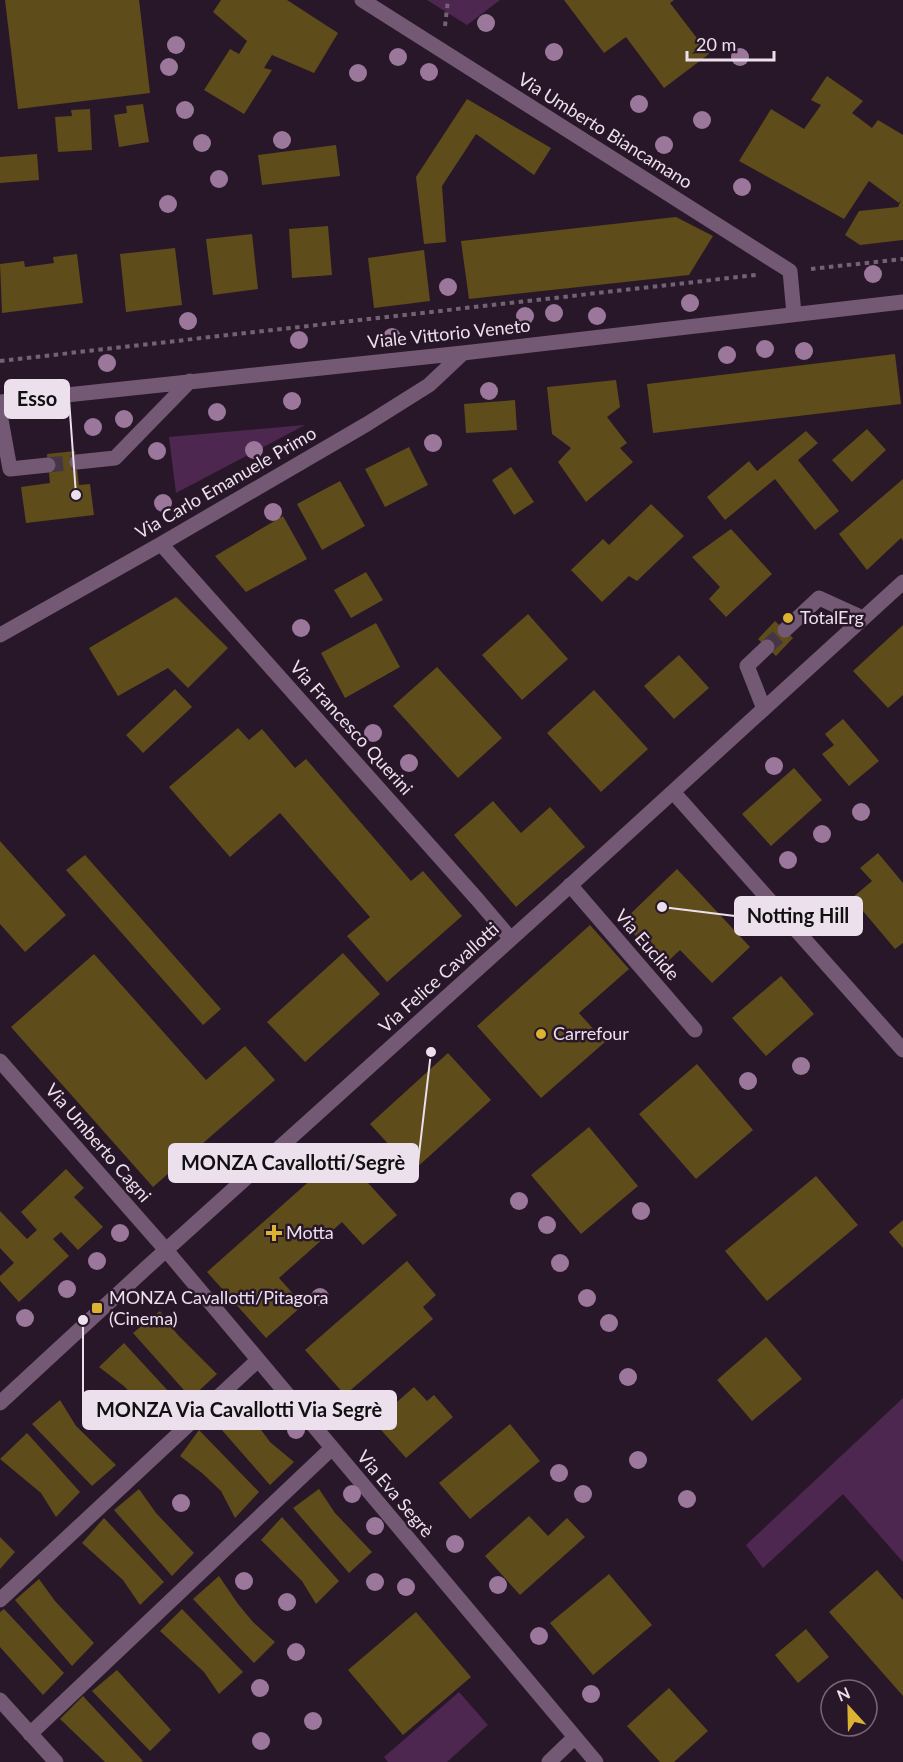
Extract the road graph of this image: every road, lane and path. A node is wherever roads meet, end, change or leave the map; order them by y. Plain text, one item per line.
1 (362, 0) edge
2 (903, 259) edge
3 (790, 271) junction
4 (903, 302) edge
5 (794, 314) junction
6 (463, 353) junction
7 (0, 361) edge
8 (190, 381) junction
9 (0, 402) edge
10 (0, 414) edge
11 (77, 462) tunnel mouth
12 (48, 465) tunnel mouth
13 (161, 544) junction
14 (903, 582) edge
15 (863, 618) junction
16 (785, 630) tunnel mouth
17 (0, 635) edge
18 (767, 647) tunnel mouth
19 (764, 709) junction
20 (674, 792) junction
21 (570, 885) junction
22 (511, 939) junction
23 (695, 1030) dead end
24 (903, 1050) edge
25 (0, 1061) edge
26 (166, 1250) junction
27 (258, 1360) junction
28 (0, 1403) edge
29 (332, 1448) junction
30 (0, 1600) edge
31 (0, 1700) edge
32 (30, 1734) junction
33 (575, 1737) junction
34 (48, 1759) edge
35 (549, 1762) edge
36 (596, 1762) edge

1 - 3 street, Via Umberto Biancamano
2 - 3 path
3 - 5 street
3 - 7 path
4 - 5 street, Viale Vittorio Veneto
5 - 6 street, Viale Vittorio Veneto
6 - 8 street, Viale Vittorio Veneto
6 - 13 street, Via Carlo Emanuele Primo
8 - 9 street, Viale Vittorio Veneto
8 - 11 street
10 - 12 street
13 - 17 street, Via Carlo Emanuele Primo
13 - 22 street, Via Francesco Querini
14 - 15 street, Via Felice Cavallotti
15 - 16 street
15 - 19 street, Via Felice Cavallotti
18 - 19 street
19 - 20 street, Via Felice Cavallotti
20 - 21 street, Via Felice Cavallotti
20 - 24 street
21 - 22 street, Via Felice Cavallotti
21 - 23 street, Via Euclide
22 - 26 street, Via Felice Cavallotti
25 - 26 street, Via Umberto Cagni
26 - 27 street, Via Eva Segrè
26 - 28 street, Via Felice Cavallotti
27 - 29 street, Via Eva Segrè
27 - 30 street
29 - 32 street
29 - 33 street, Via Eva Segrè
31 - 32 street
32 - 34 street
33 - 35 street
33 - 36 street, Via Eva Segrè

